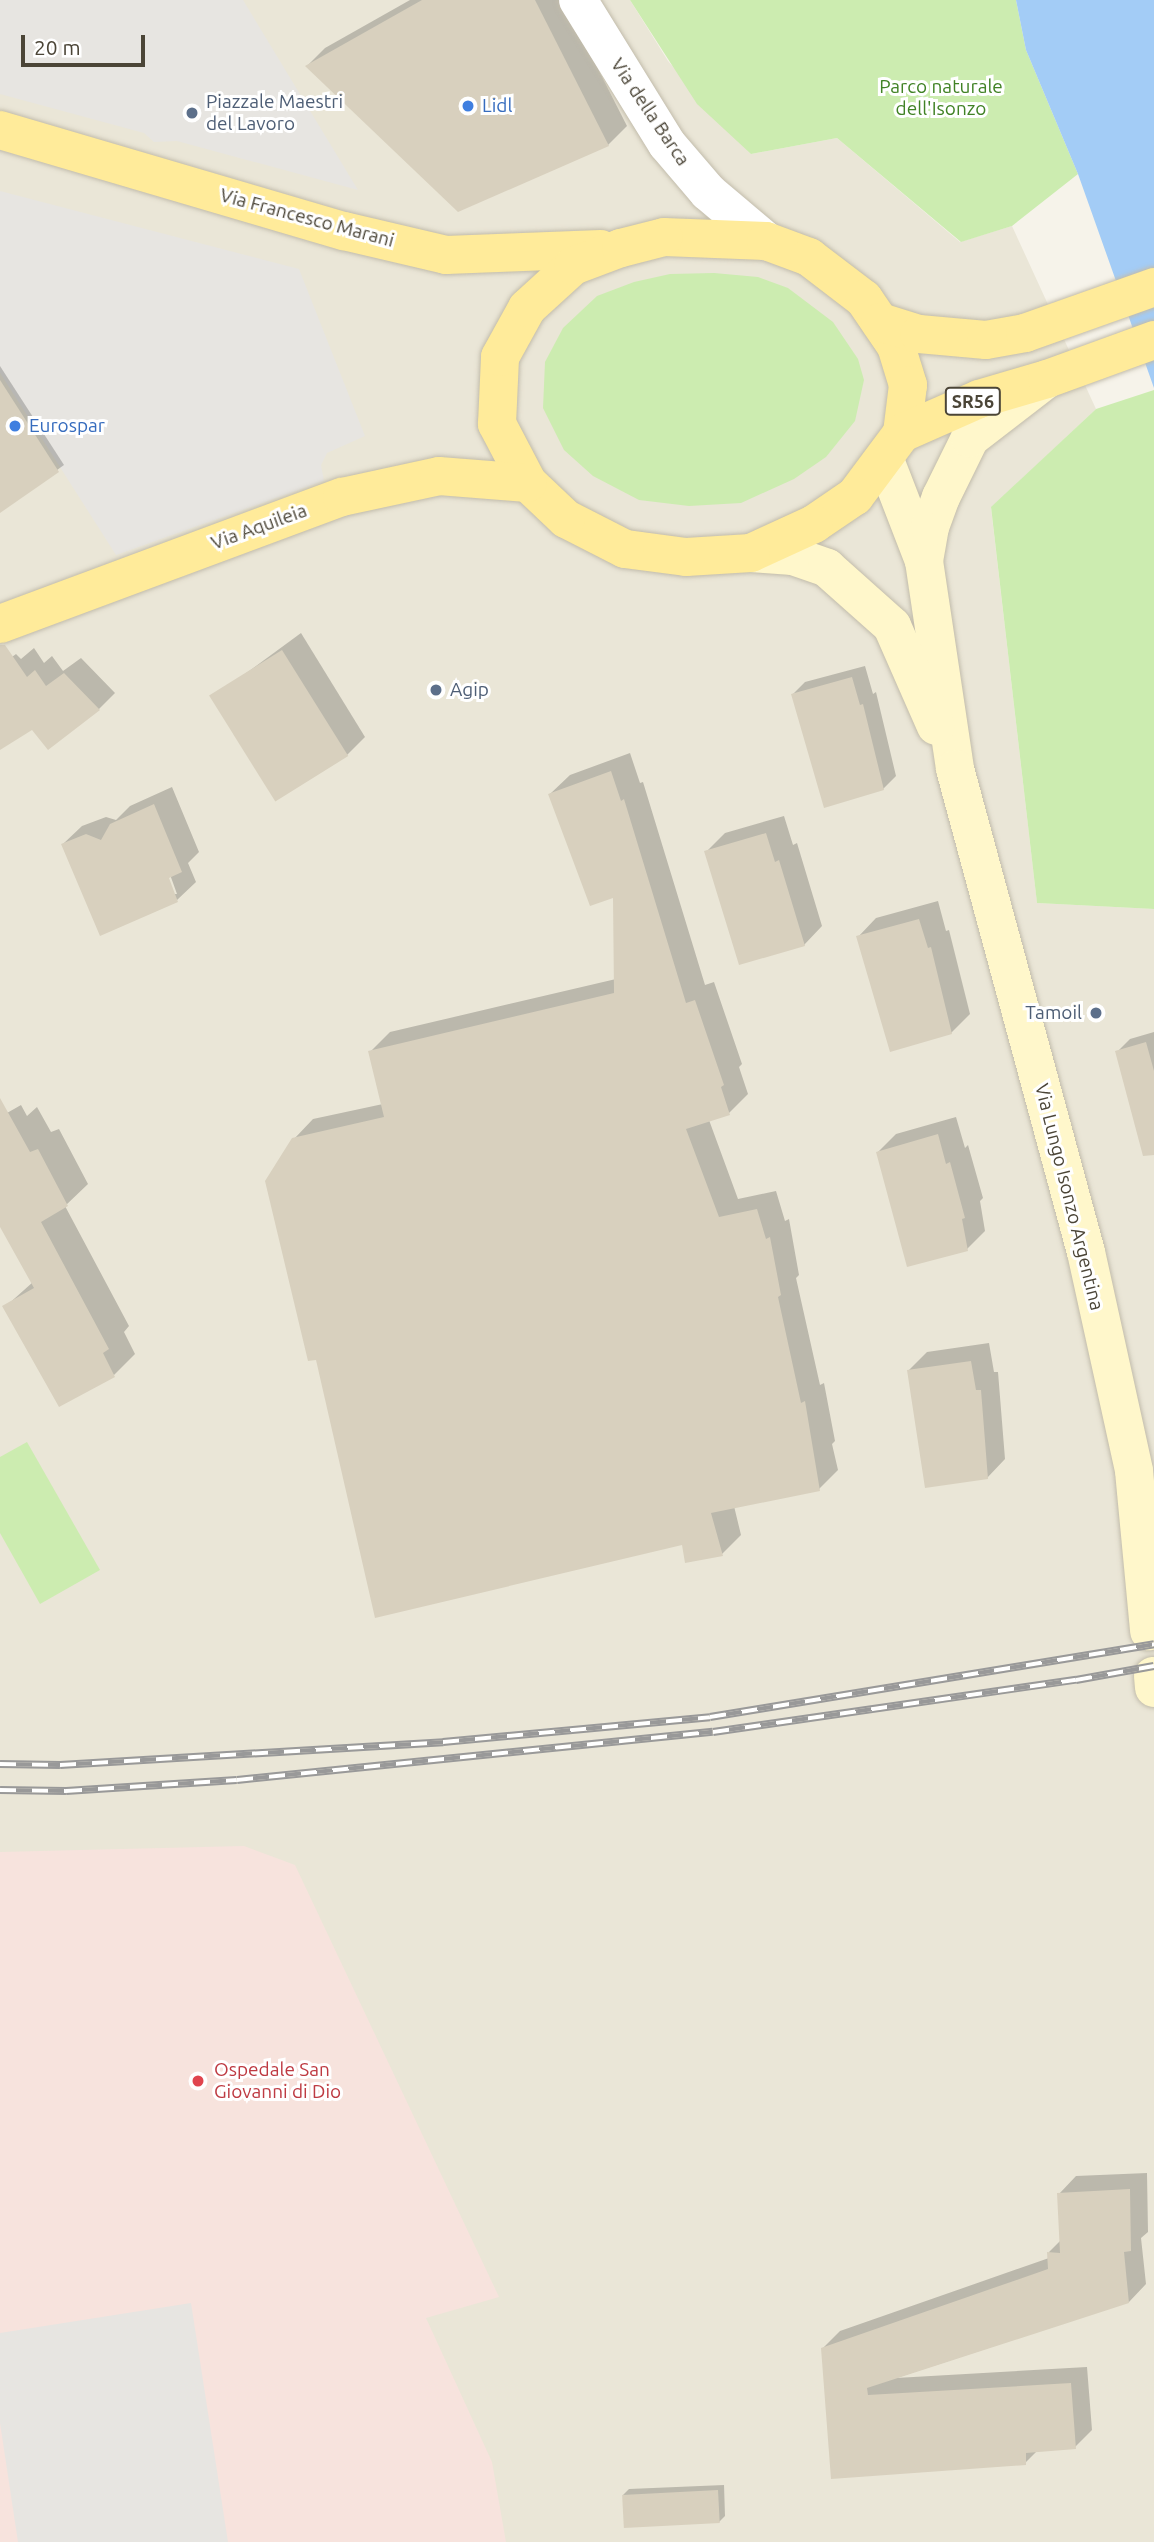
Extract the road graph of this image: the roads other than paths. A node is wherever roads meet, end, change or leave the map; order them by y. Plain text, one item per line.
1 (578, 0) edge
2 (0, 130) edge
3 (766, 241) junction
4 (621, 248) junction
5 (1154, 287) edge
6 (880, 322) junction
7 (1154, 340) edge
8 (1047, 379) junction
9 (893, 446) junction
10 (528, 483) junction
11 (751, 552) junction
12 (924, 561) junction
13 (0, 624) edge
14 (955, 769) junction
15 (1149, 1631) dead end

1 - 3 street, Via della Barca
2 - 4 main road, Via Francesco Marani
3 - 4 main road
3 - 6 main road
4 - 10 main road
5 - 6 main road
6 - 9 main road
7 - 8 main road, SR56
8 - 9 main road, SR56
8 - 12 main road
9 - 11 main road
9 - 12 main road, Via Lungo Isonzo Argentina
10 - 11 main road
10 - 13 main road, Via Aquileia
11 - 14 main road, Via Lungo Isonzo Argentina
12 - 14 main road, Via Lungo Isonzo Argentina
14 - 15 main road, Via Lungo Isonzo Argentina

